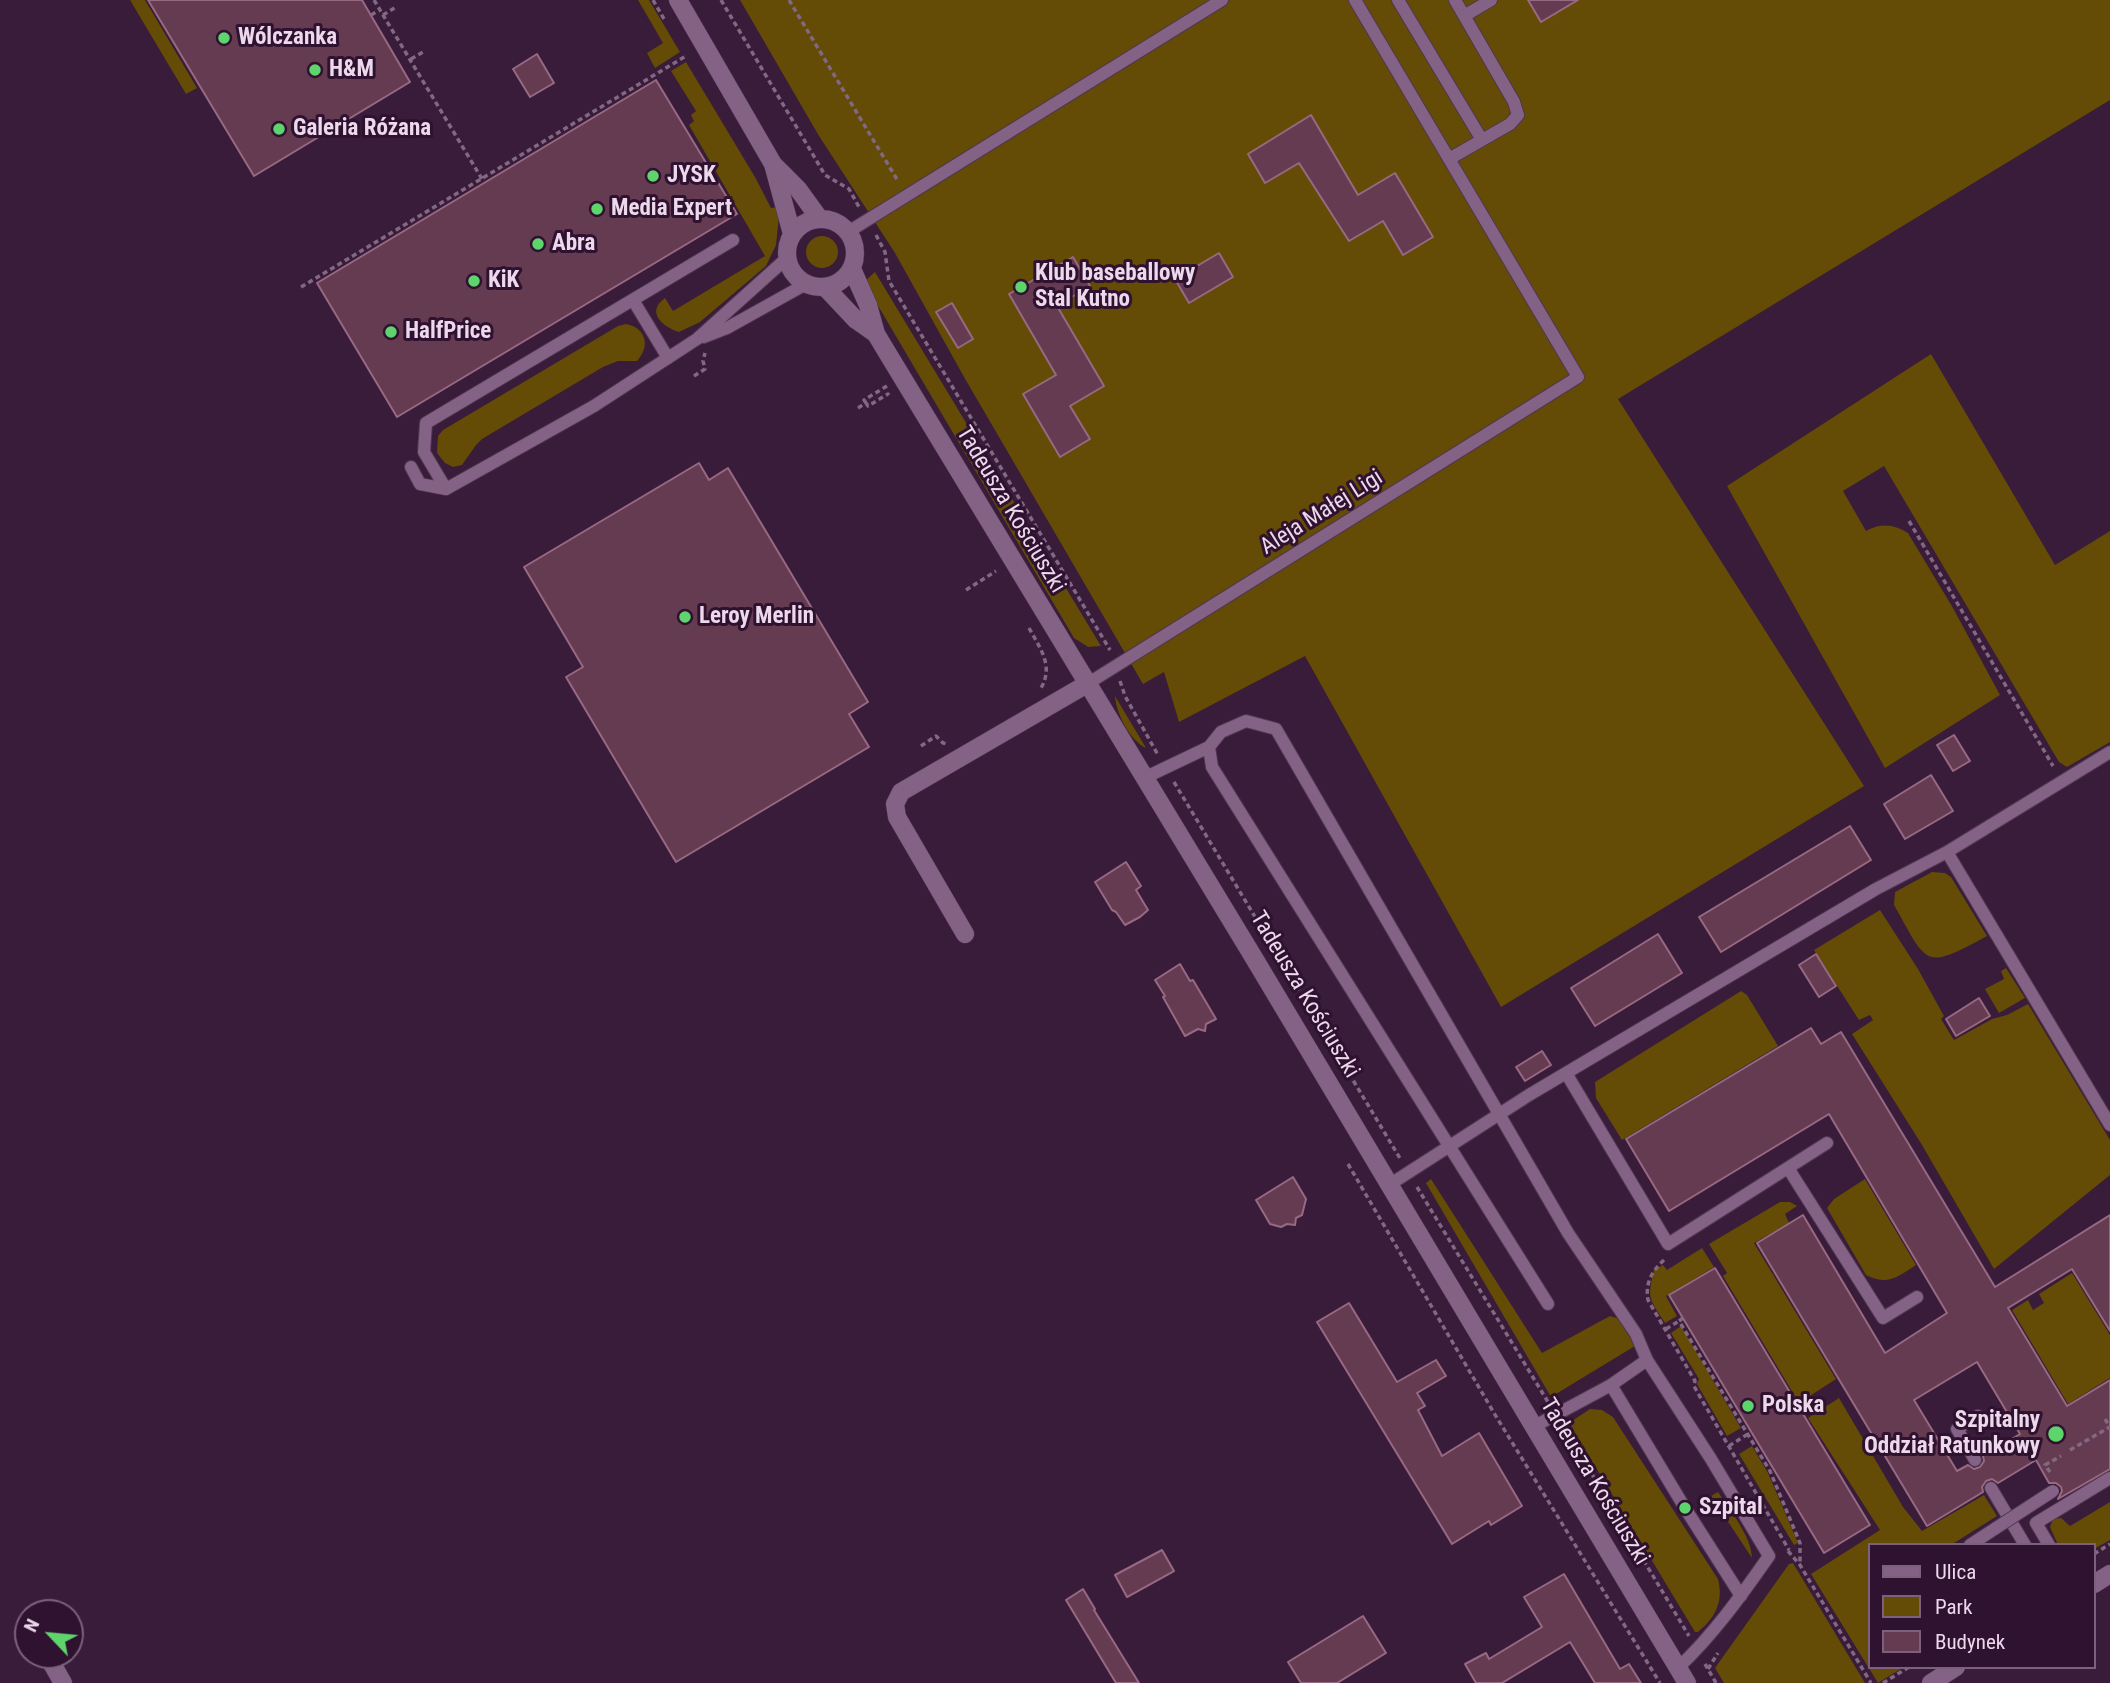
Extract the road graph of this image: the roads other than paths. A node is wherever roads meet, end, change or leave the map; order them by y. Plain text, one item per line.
1 (678, 0) edge
2 (1222, 0) edge
3 (1354, 0) edge
4 (1398, 0) edge
5 (1455, 0) edge
6 (1491, 0) edge
7 (1464, 16) junction
8 (1482, 140) junction
9 (1449, 159) junction
10 (773, 164) junction
11 (819, 218) junction
12 (848, 232) junction
13 (792, 234) junction
14 (733, 240) dead end
15 (787, 258) junction
16 (852, 269) junction
17 (806, 284) junction
18 (825, 287) junction
19 (633, 300) junction
20 (876, 334) junction
21 (697, 339) junction
22 (668, 358) junction
23 (411, 467) dead end
24 (446, 489) junction
25 (1087, 684) junction
26 (1209, 747) junction
27 (2110, 752) edge
28 (1144, 778) junction
29 (1947, 852) junction
30 (965, 934) dead end
31 (1566, 1073) junction
32 (1499, 1115) junction
33 (2110, 1125) edge
34 (1828, 1143) dead end
35 (1449, 1146) junction
36 (1788, 1168) junction
37 (1389, 1185) junction
38 (1916, 1297) dead end
39 (1548, 1304) dead end
40 (1647, 1360) junction
41 (1611, 1385) junction
42 (1978, 1416) dead end
43 (1533, 1427) junction
44 (1975, 1461) dead end
45 (2110, 1478) edge
46 (1991, 1488) dead end
47 (2053, 1491) dead end
48 (1973, 1543) edge
49 (2024, 1543) edge
50 (2048, 1543) edge
51 (1741, 1596) junction
52 (1682, 1676) edge

1 - 10 street
2 - 12 lane
3 - 9 lane
4 - 8 lane
5 - 7 lane
6 - 7 lane
7 - 8 lane
8 - 9 lane
9 - 25 lane, Aleja Małej Ligi
10 - 11 street
10 - 13 street
11 - 12 street
11 - 13 street
12 - 16 street
13 - 15 street
14 - 19 lane
15 - 17 street
15 - 21 lane
16 - 18 street
16 - 20 street, Tadeusza Kościuszki
17 - 18 street
17 - 21 lane
18 - 20 street, Tadeusza Kościuszki
19 - 22 lane
19 - 24 lane
20 - 25 street, Tadeusza Kościuszki
21 - 22 lane
22 - 24 lane
23 - 24 lane
25 - 28 street, Tadeusza Kościuszki
25 - 30 street
26 - 28 lane
26 - 32 lane
26 - 35 lane
27 - 29 lane
28 - 37 street, Tadeusza Kościuszki
29 - 31 lane
29 - 33 lane
31 - 32 lane
31 - 36 lane
32 - 35 lane
32 - 40 lane
34 - 36 lane
35 - 37 lane
35 - 39 lane
36 - 38 lane
37 - 43 street, Tadeusza Kościuszki
40 - 41 lane
40 - 51 lane
41 - 43 lane
41 - 51 lane
42 - 44 lane
43 - 52 street, Tadeusza Kościuszki
45 - 50 lane
46 - 49 lane
47 - 48 lane, bridge
51 - 52 lane

